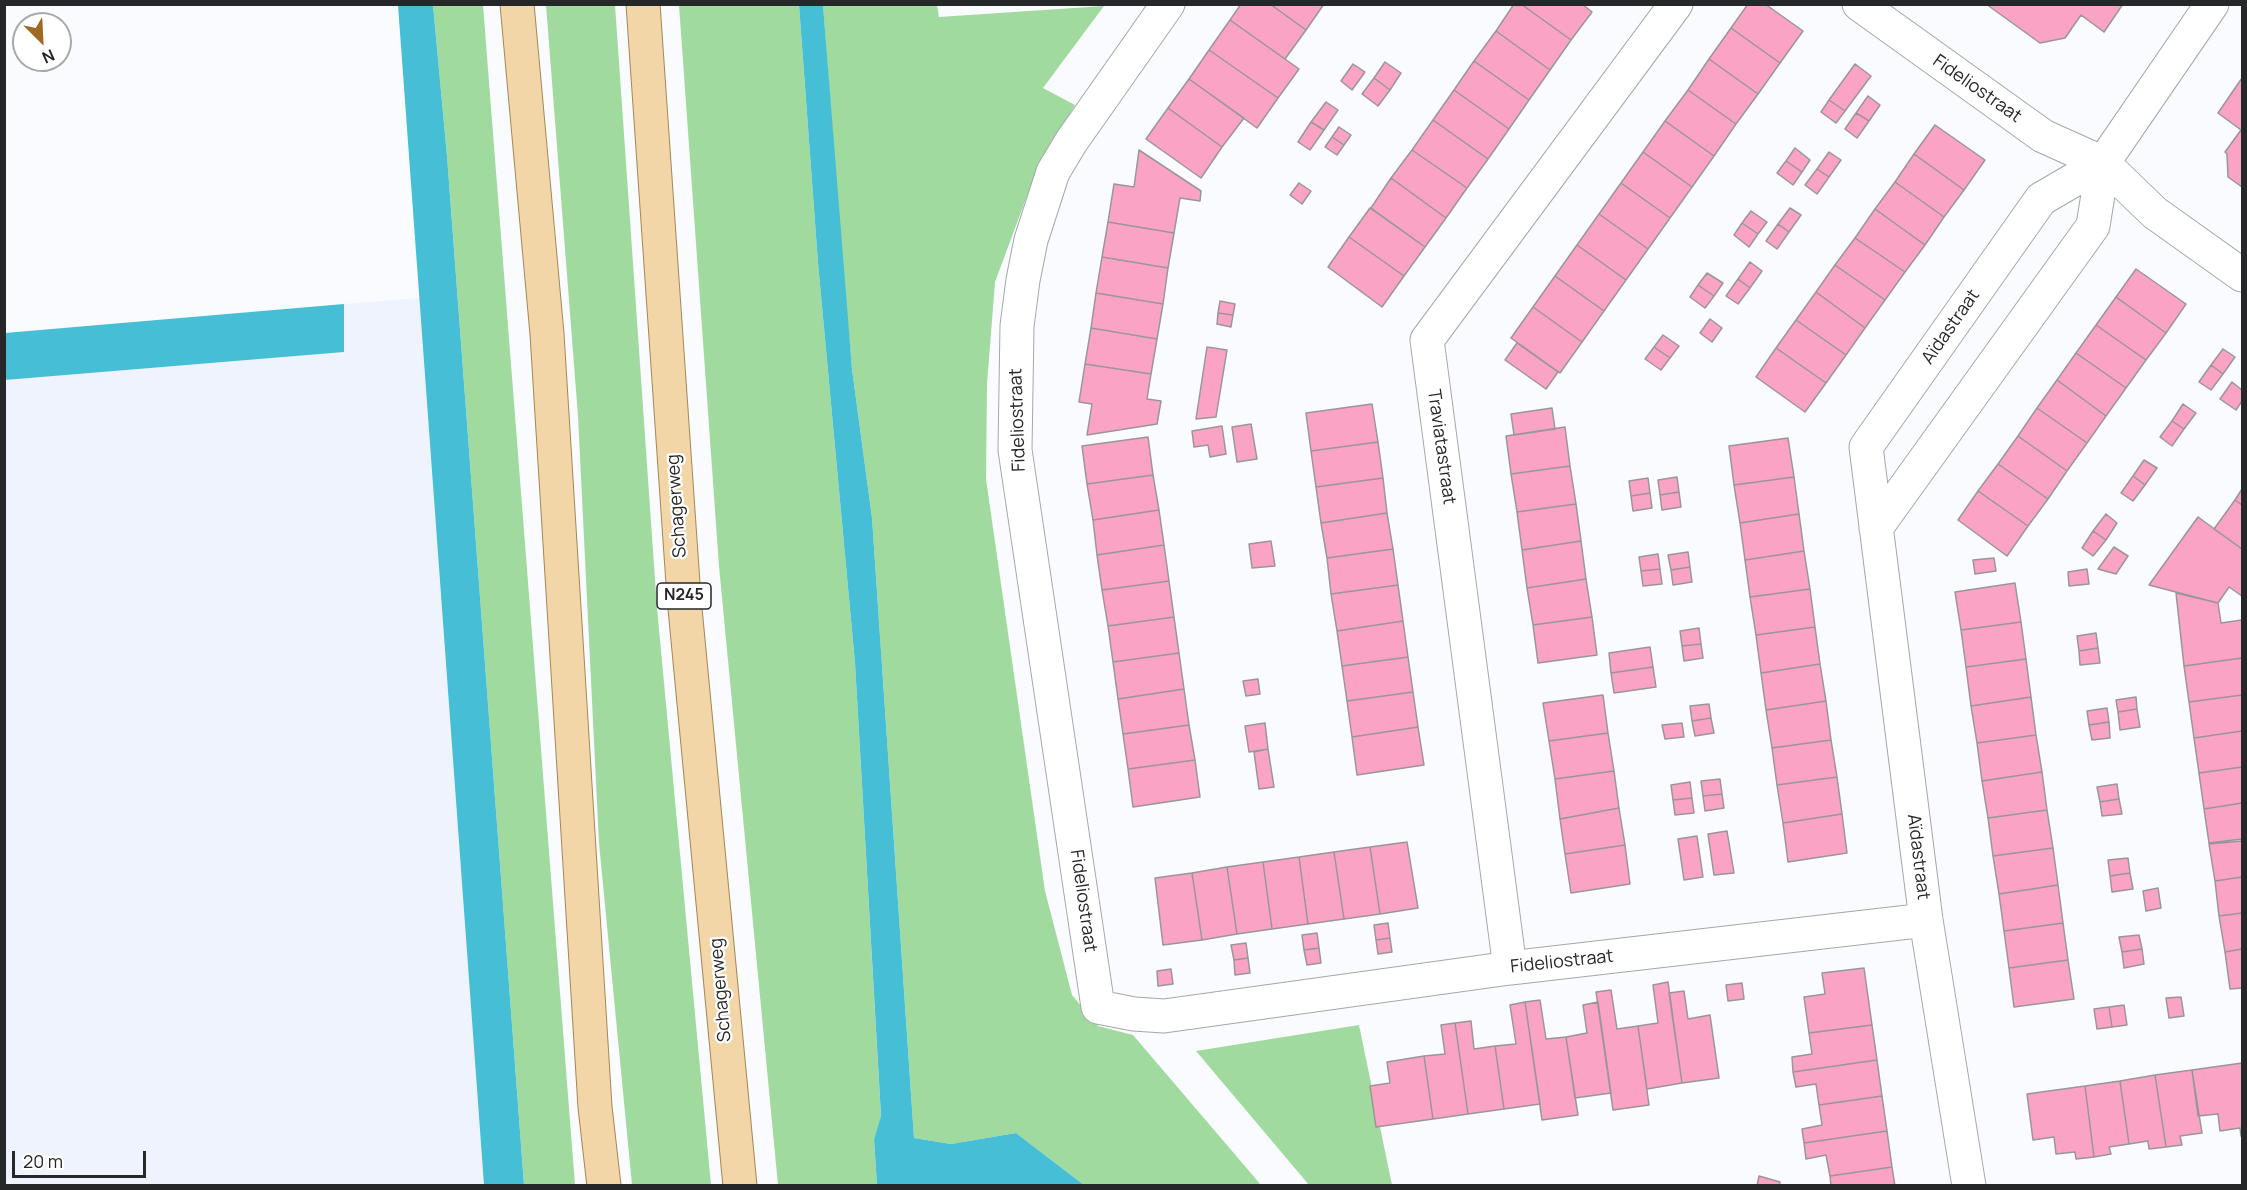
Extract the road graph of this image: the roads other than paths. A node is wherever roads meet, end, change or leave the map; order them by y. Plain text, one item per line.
1 (518, 4) edge
2 (643, 4) edge
3 (1168, 4) edge
4 (1676, 4) edge
5 (1859, 4) edge
6 (2212, 4) edge
7 (2103, 163) junction
8 (2242, 275) edge
9 (1876, 528) junction
10 (1926, 921) junction
11 (1510, 968) junction
12 (604, 1185) edge
13 (740, 1185) edge
14 (1969, 1185) edge

1 - 12 main road
2 - 13 main road, Schagerweg / N245
3 - 11 street, Fideliostraat
4 - 11 street, Traviatastraat
5 - 7 street, Fideliostraat
6 - 7 street, Aïdastraat
7 - 8 street, Fideliostraat
7 - 9 street, Aïdastraat
7 - 9 street, Aïdastraat
9 - 10 street, Aïdastraat
10 - 11 street, Fideliostraat
10 - 14 street, Aïdastraat

